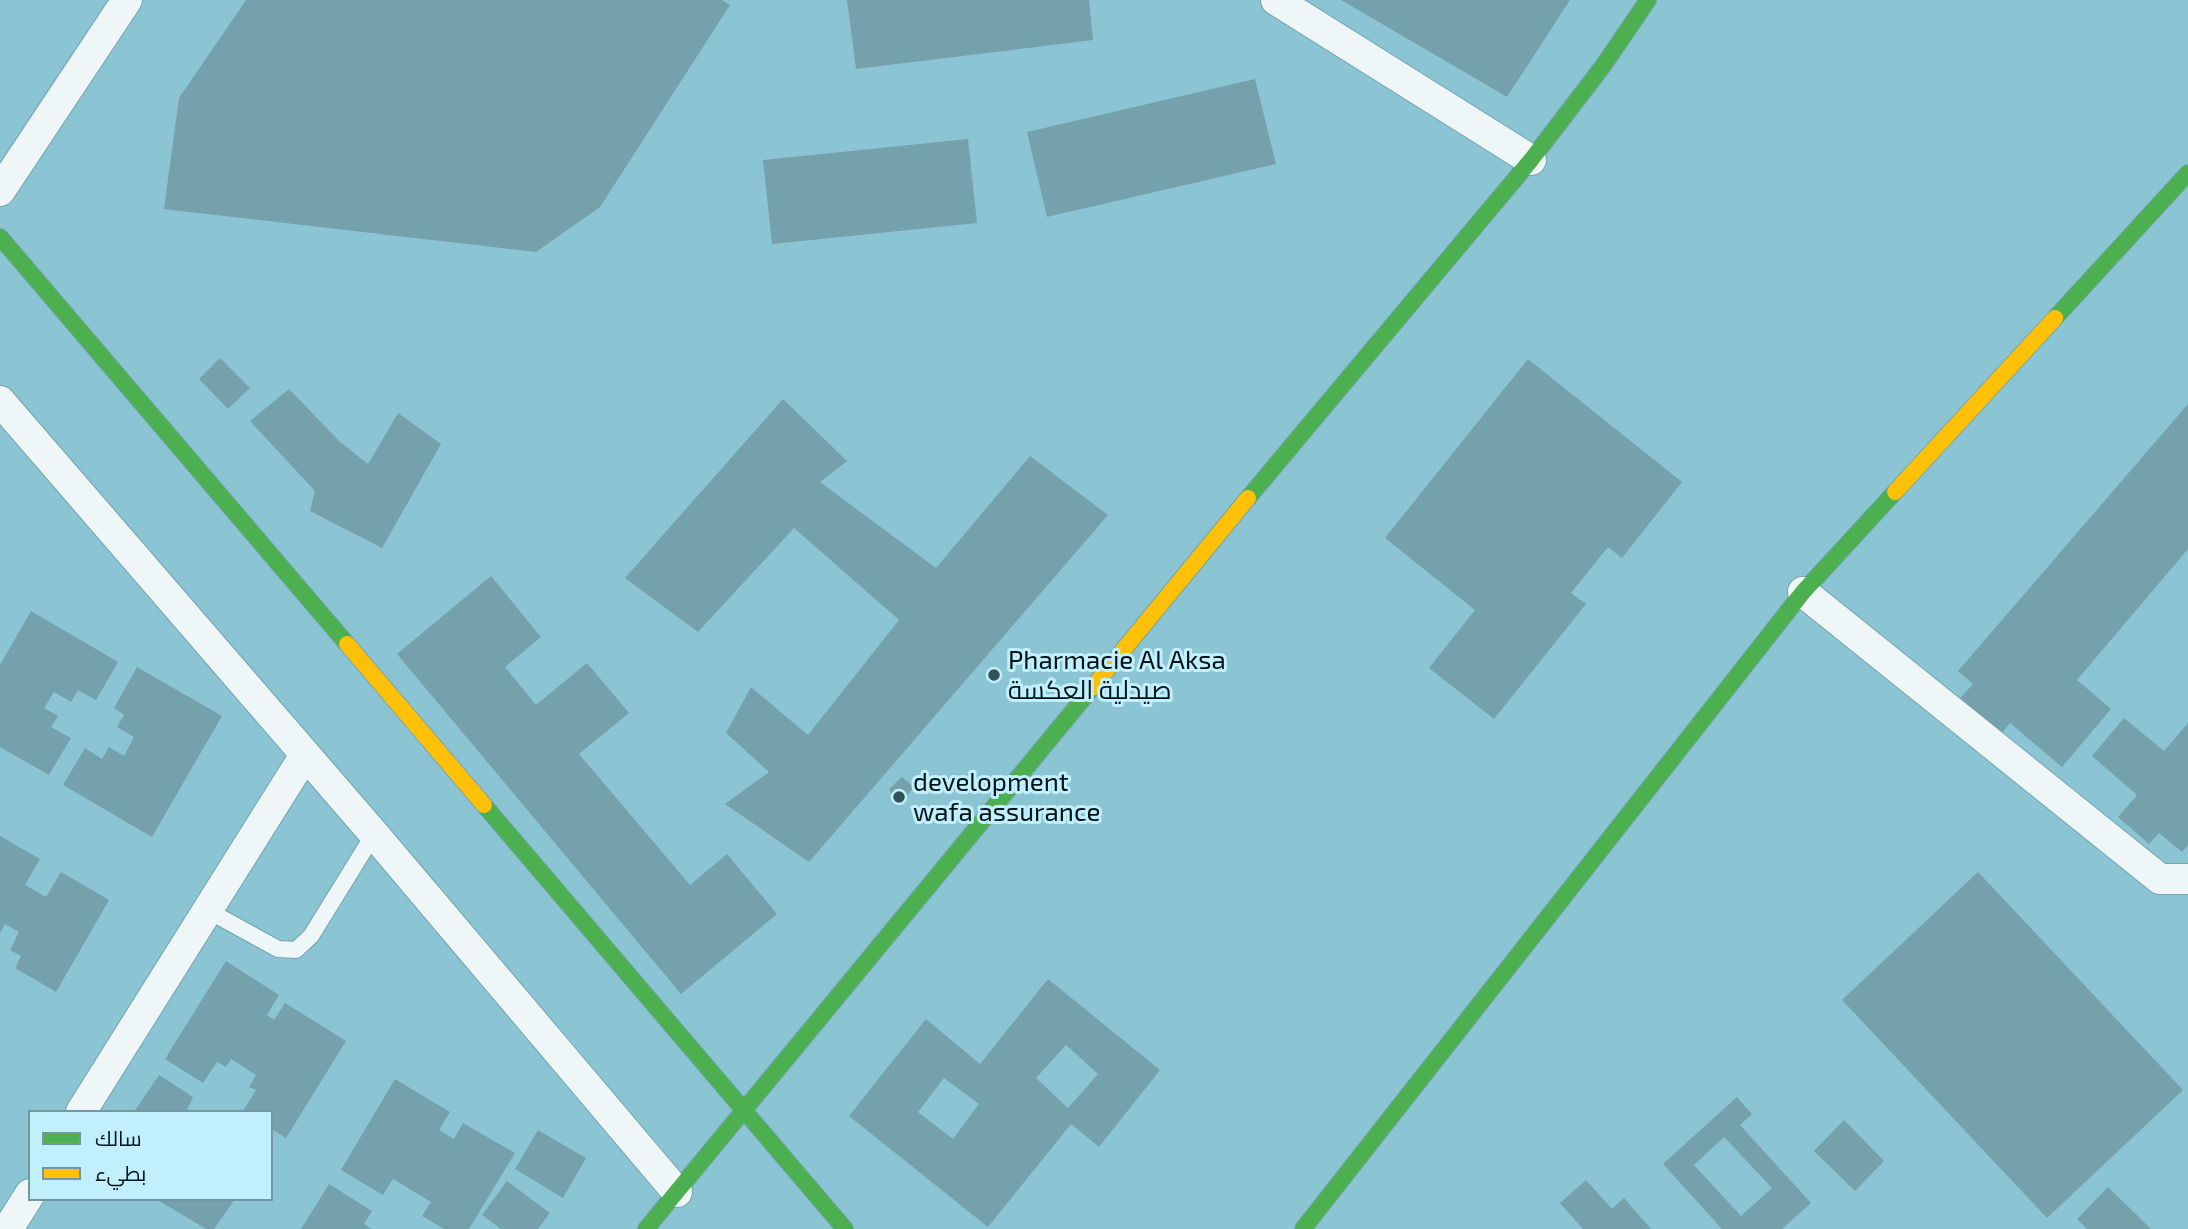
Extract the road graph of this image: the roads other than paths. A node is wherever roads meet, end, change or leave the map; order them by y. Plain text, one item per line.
1 (127, 0) edge
2 (1276, 0) edge
3 (1648, 0) edge
4 (1531, 160) junction
5 (2188, 175) edge
6 (0, 191) edge
7 (0, 237) edge
8 (0, 401) edge
9 (1803, 592) junction
10 (305, 755) junction
11 (374, 834) junction
12 (2188, 879) edge
13 (207, 910) junction
14 (82, 1110) edge
15 (744, 1111) junction
16 (677, 1192) junction
17 (28, 1197) edge
18 (8, 1229) edge
19 (646, 1229) edge
20 (845, 1229) edge
21 (1303, 1229) edge

1 - 6 street
2 - 4 street
3 - 4 street
4 - 15 street
5 - 9 street
7 - 15 street
8 - 10 street
9 - 12 street
9 - 21 street
10 - 11 street
10 - 13 street
11 - 13 lane
11 - 16 street
13 - 14 street
15 - 16 street
15 - 20 street
16 - 19 street
17 - 18 street

